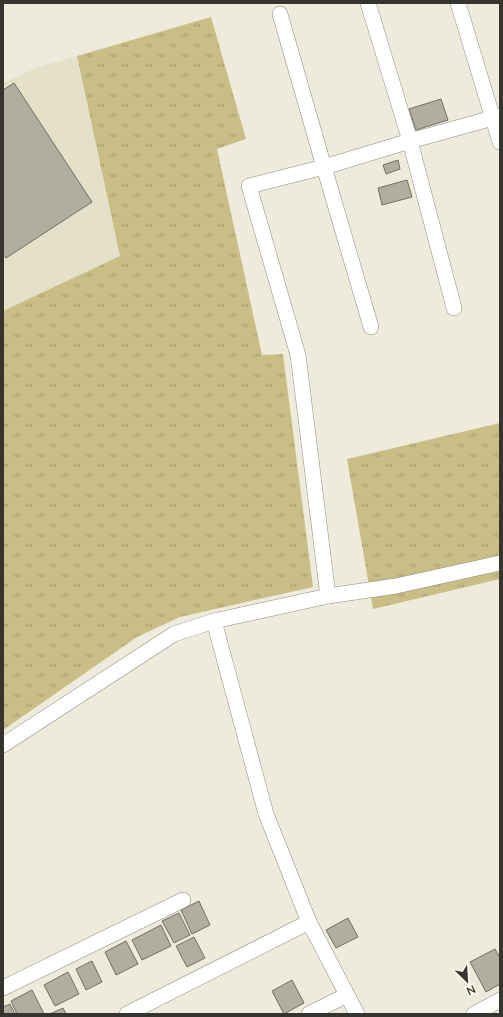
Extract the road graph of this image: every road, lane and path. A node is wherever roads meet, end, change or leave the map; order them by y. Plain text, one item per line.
1 (368, 3) edge
2 (458, 3) edge
3 (280, 14) dead end
4 (497, 116) edge
5 (410, 141) junction
6 (500, 142) edge
7 (324, 167) junction
8 (454, 308) dead end
9 (371, 327) dead end
10 (500, 563) edge
11 (328, 596) junction
12 (214, 621) junction
13 (3, 745) edge
14 (183, 900) dead end
15 (309, 922) junction
16 (3, 988) edge
17 (347, 995) junction
18 (500, 1000) edge
19 (127, 1014) edge
20 (309, 1014) edge
21 (357, 1014) edge
22 (474, 1014) edge

1 - 5 street
2 - 4 street
3 - 7 street
4 - 5 street
4 - 6 street
5 - 7 street
5 - 8 street
7 - 9 street
7 - 11 street
10 - 11 street
11 - 12 street
12 - 13 street
12 - 15 street
14 - 16 street
15 - 17 street
15 - 19 street
17 - 20 street
17 - 21 street
18 - 22 street

